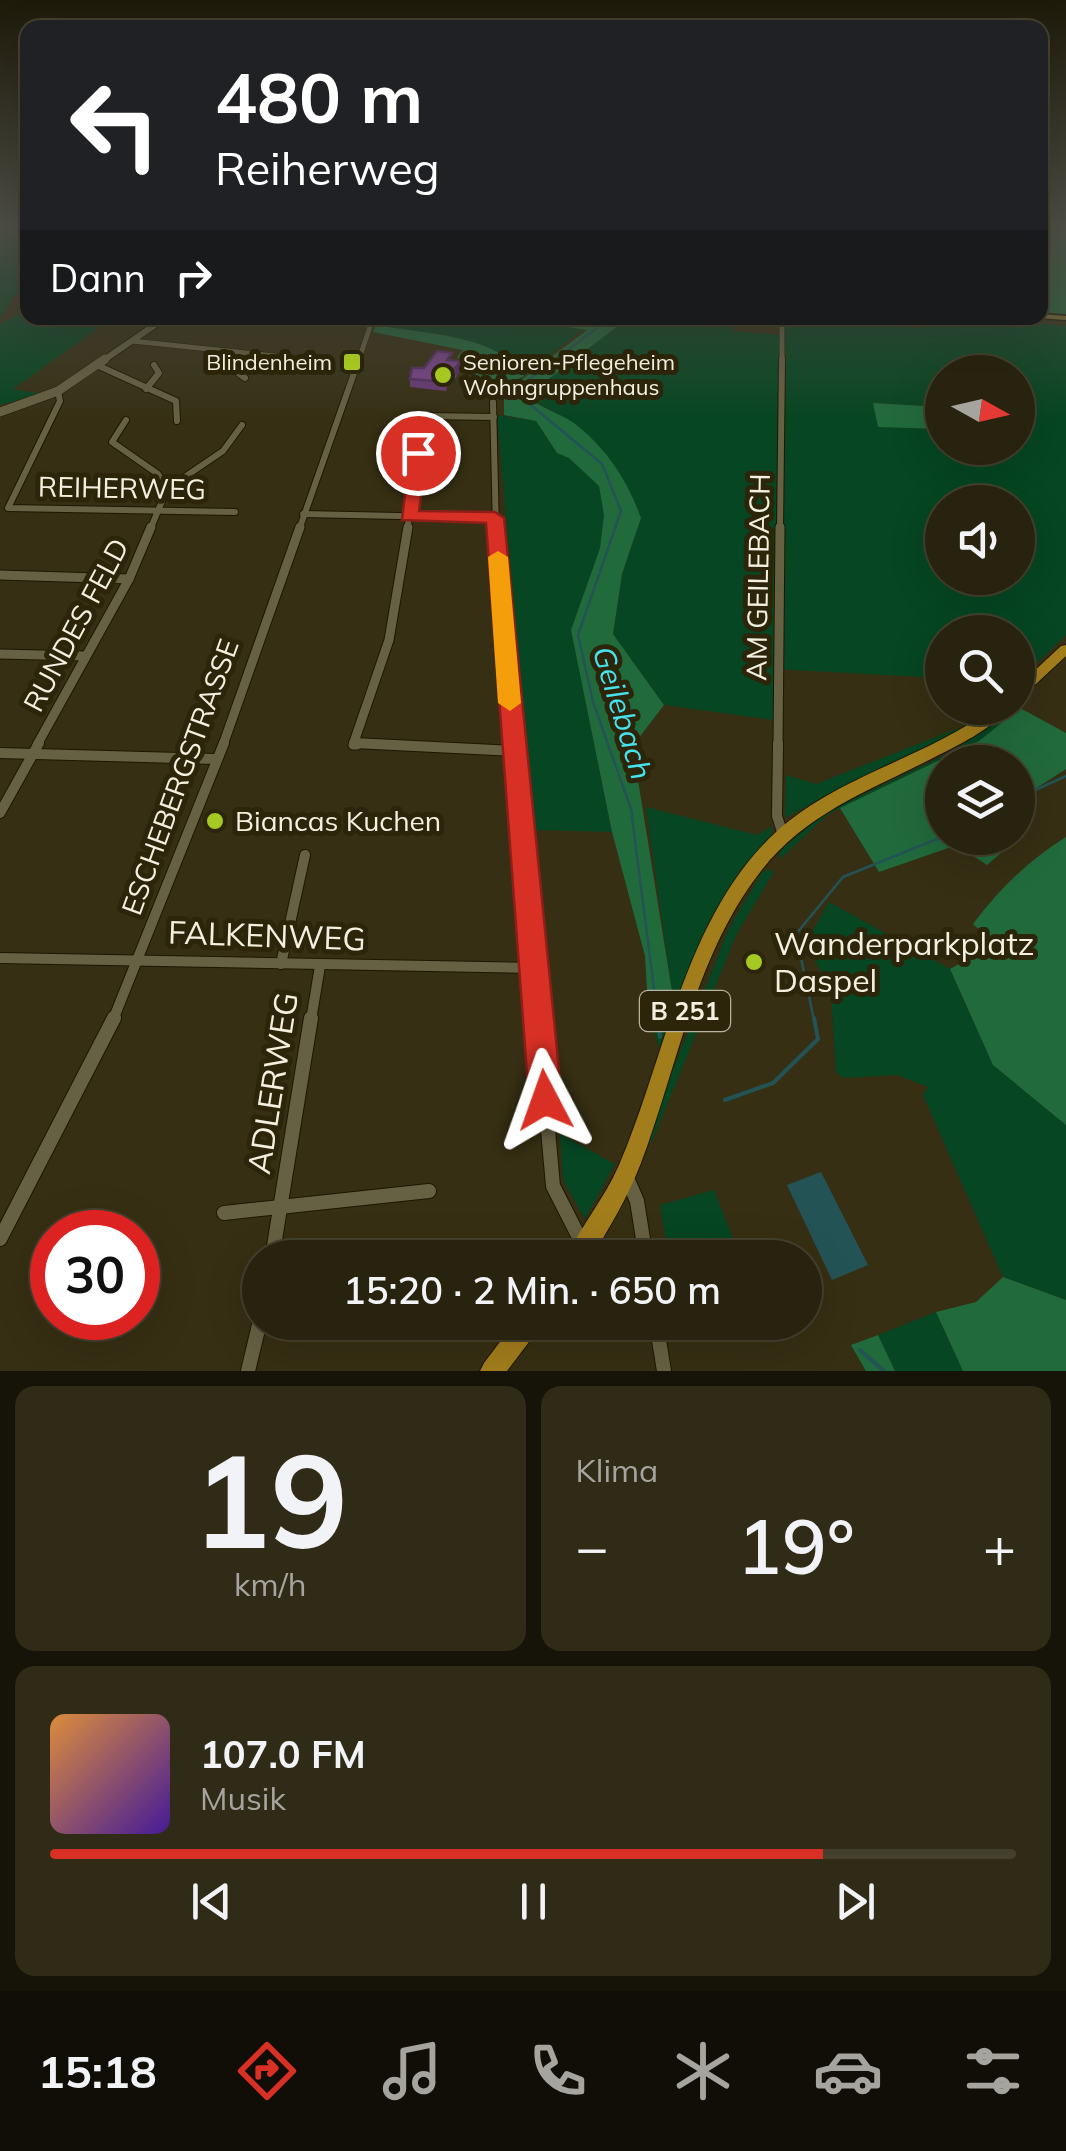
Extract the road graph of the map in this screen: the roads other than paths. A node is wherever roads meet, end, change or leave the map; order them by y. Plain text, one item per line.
1 (154, 325) edge
2 (370, 325) edge
3 (782, 325) edge
4 (132, 342) junction
5 (216, 351) junction
6 (294, 358) dead end
7 (154, 365) dead end
8 (100, 366) junction
9 (244, 378) dead end
10 (146, 389) junction
11 (58, 390) junction
12 (493, 402) dead end
13 (0, 412) edge
14 (494, 417) junction
15 (126, 420) dead end
16 (178, 422) dead end
17 (242, 425) dead end
18 (188, 473) junction
19 (158, 474) junction
20 (167, 489) junction
21 (162, 510) junction
22 (234, 512) dead end
23 (302, 514) junction
24 (409, 516) junction
25 (495, 518) junction
26 (0, 576) edge
27 (129, 579) junction
28 (1066, 649) edge
29 (0, 654) edge
30 (84, 656) junction
31 (1035, 677) edge
32 (977, 725) edge
33 (514, 751) junction
34 (0, 753) edge
35 (33, 754) junction
36 (215, 759) junction
37 (0, 813) edge
38 (783, 835) junction
39 (305, 854) dead end
40 (0, 958) edge
41 (138, 959) junction
42 (281, 964) junction
43 (320, 966) junction
44 (532, 968) junction
45 (626, 1174) junction
46 (429, 1192) dead end
47 (280, 1210) junction
48 (224, 1213) dead end
49 (0, 1240) edge
50 (275, 1240) edge
51 (576, 1240) edge
52 (588, 1240) edge
53 (643, 1240) edge
54 (255, 1340) edge
55 (516, 1340) edge
56 (659, 1340) edge
57 (248, 1371) edge
58 (492, 1371) edge
59 (664, 1371) edge

1 - 4 street
2 - 23 street, ESCHEBERGSTRASSE
3 - 38 street, AM GEILEBACH
4 - 5 street
4 - 8 street
5 - 6 street
5 - 9 street
7 - 10 street
8 - 10 street
8 - 11 street
10 - 16 street
11 - 13 street
11 - 21 street, REIHERWEG
12 - 14 street
14 - 24 street
14 - 25 street
15 - 19 street
17 - 18 street
18 - 19 street
18 - 20 street
19 - 20 street
20 - 21 street
21 - 22 street, REIHERWEG
21 - 27 street, RUNDES FELD
23 - 24 street
23 - 36 street, ESCHEBERGSTRASSE
24 - 25 street
24 - 33 street
25 - 33 street
26 - 27 street
27 - 30 street, RUNDES FELD
28 - 31 main road
29 - 30 street
30 - 35 street, RUNDES FELD
32 - 38 main road, B 251
33 - 44 street
34 - 35 street
35 - 36 street
35 - 37 street, RUNDES FELD
36 - 41 street, ESCHEBERGSTRASSE
38 - 45 main road, B 251
39 - 42 street
40 - 41 street, FALKENWEG
41 - 42 street, FALKENWEG
41 - 49 street, ESCHEBERGSTRASSE
42 - 43 street, FALKENWEG
43 - 44 street, FALKENWEG
43 - 47 street, ADLERWEG
44 - 51 street
45 - 52 main road, B 251
45 - 53 street
46 - 47 street, ADLERWEG
47 - 48 street, ADLERWEG
47 - 50 street, ADLERWEG
54 - 57 street
55 - 58 main road
56 - 59 street

